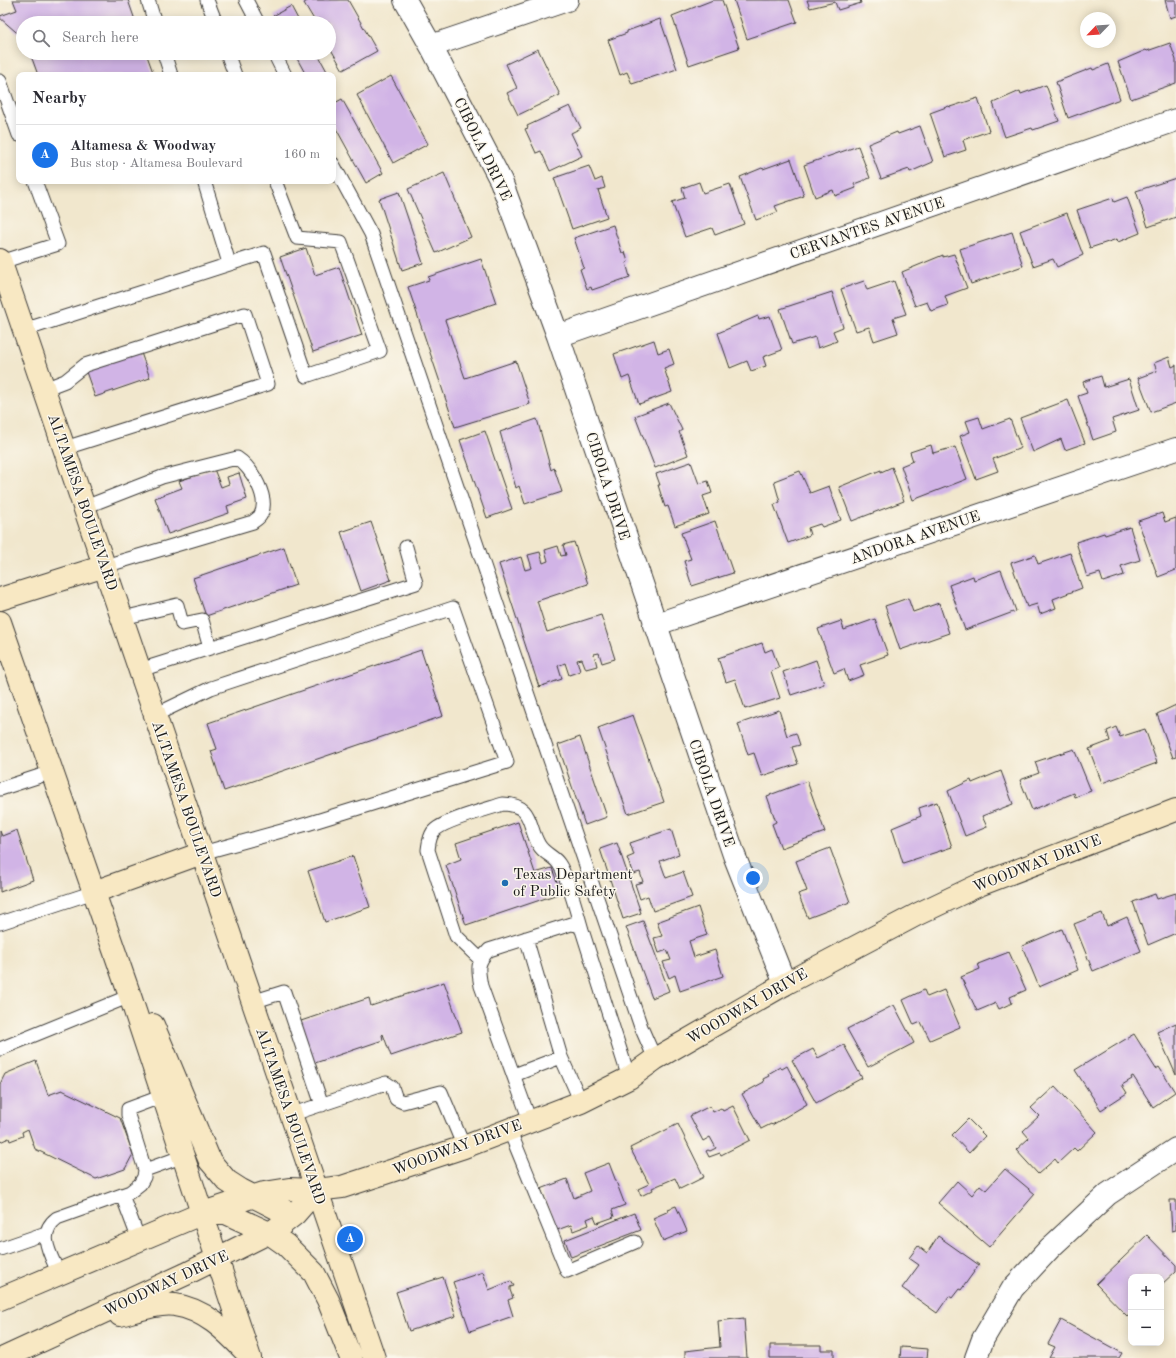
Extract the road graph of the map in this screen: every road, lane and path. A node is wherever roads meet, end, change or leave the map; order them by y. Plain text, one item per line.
1 (148, 0) edge
2 (207, 0) edge
3 (246, 0) edge
4 (405, 0) edge
5 (567, 0) edge
6 (153, 16) edge
7 (213, 16) edge
8 (254, 16) edge
9 (431, 46) junction
10 (166, 60) edge
11 (230, 60) edge
12 (278, 60) edge
13 (170, 72) edge
14 (234, 72) edge
15 (284, 72) edge
16 (0, 81) edge
17 (1176, 120) edge
18 (16, 126) edge
19 (336, 170) edge
20 (36, 184) edge
21 (205, 184) edge
22 (276, 184) edge
23 (0, 261) edge
24 (229, 263) junction
25 (24, 330) junction
26 (558, 336) junction
27 (44, 389) junction
28 (65, 448) junction
29 (1176, 449) edge
30 (85, 507) junction
31 (406, 547) dead end
32 (105, 566) junction
33 (0, 599) edge
34 (123, 618) junction
35 (0, 622) edge
36 (654, 625) junction
37 (210, 648) junction
38 (140, 670) junction
39 (155, 715) junction
40 (52, 772) junction
41 (0, 789) edge
42 (1176, 810) edge
43 (202, 853) junction
44 (94, 892) junction
45 (0, 923) edge
46 (582, 930) junction
47 (526, 938) junction
48 (480, 959) junction
49 (785, 984) junction
50 (130, 996) junction
51 (252, 1002) junction
52 (0, 1049) edge
53 (561, 1057) junction
54 (655, 1059) junction
55 (514, 1075) junction
56 (629, 1078) junction
57 (163, 1096) junction
58 (580, 1102) junction
59 (322, 1105) junction
60 (290, 1115) junction
61 (530, 1121) junction
62 (509, 1129) junction
63 (464, 1147) junction
64 (1176, 1149) edge
65 (184, 1156) junction
66 (145, 1170) junction
67 (316, 1190) junction
68 (122, 1195) junction
69 (253, 1197) junction
70 (203, 1213) junction
71 (295, 1214) junction
72 (46, 1233) junction
73 (269, 1233) junction
74 (139, 1240) junction
75 (635, 1242) dead end
76 (0, 1249) edge
77 (217, 1259) junction
78 (60, 1274) junction
79 (0, 1299) edge
80 (78, 1324) junction
81 (250, 1357) edge
82 (4, 1358) edge
83 (351, 1358) edge
84 (374, 1358) edge
85 (976, 1358) edge

1 - 6 lane
2 - 7 lane
3 - 8 lane
4 - 9 street, CIBOLA DRIVE
5 - 9 street
9 - 26 street, CIBOLA DRIVE
10 - 13 lane
11 - 14 lane
12 - 15 lane
16 - 18 lane
17 - 26 street, CERVANTES AVENUE
19 - 54 lane
20 - 23 lane
21 - 24 lane
22 - 24 lane
23 - 25 main road, ALTAMESA BOULEVARD
24 - 25 lane
25 - 27 main road, ALTAMESA BOULEVARD
26 - 36 street, CIBOLA DRIVE
27 - 28 main road, ALTAMESA BOULEVARD
27 - 28 lane
28 - 30 main road, ALTAMESA BOULEVARD
29 - 36 street, ANDORA AVENUE
30 - 32 main road, ALTAMESA BOULEVARD
30 - 32 lane
31 - 37 lane
32 - 33 main road
32 - 34 main road, ALTAMESA BOULEVARD
34 - 37 lane
34 - 38 main road, ALTAMESA BOULEVARD
35 - 40 main road
36 - 49 street, CIBOLA DRIVE
37 - 38 lane
38 - 39 main road, ALTAMESA BOULEVARD
39 - 43 main road, ALTAMESA BOULEVARD
39 - 43 lane
40 - 41 lane
40 - 44 main road
42 - 49 main road, WOODWAY DRIVE
43 - 44 main road
43 - 51 main road, ALTAMESA BOULEVARD
44 - 45 lane
44 - 50 main road
46 - 47 lane
46 - 48 lane
46 - 56 lane
47 - 48 lane
47 - 53 lane
48 - 55 lane
49 - 54 main road, WOODWAY DRIVE
50 - 52 lane
50 - 57 main road
50 - 69 main road
51 - 59 lane
51 - 60 main road, ALTAMESA BOULEVARD
53 - 55 lane
53 - 58 lane
54 - 56 main road, WOODWAY DRIVE
55 - 61 lane
56 - 58 main road, WOODWAY DRIVE
57 - 65 main road
57 - 66 lane
58 - 61 main road, WOODWAY DRIVE
59 - 60 lane
59 - 63 lane
60 - 67 main road, ALTAMESA BOULEVARD
61 - 62 main road, WOODWAY DRIVE
62 - 63 main road, WOODWAY DRIVE
62 - 75 lane
63 - 67 main road, WOODWAY DRIVE
64 - 85 street
65 - 66 lane
65 - 70 main road
66 - 68 lane
67 - 69 main road, WOODWAY DRIVE
67 - 71 main road, WOODWAY DRIVE
67 - 84 main road, ALTAMESA BOULEVARD
68 - 72 lane
68 - 74 lane
69 - 70 main road, WOODWAY DRIVE
69 - 71 main road
70 - 73 main road
70 - 74 main road, WOODWAY DRIVE
70 - 77 main road
71 - 73 main road, WOODWAY DRIVE
72 - 76 lane
72 - 78 lane
73 - 77 main road, WOODWAY DRIVE
73 - 83 main road
74 - 78 main road, WOODWAY DRIVE
77 - 80 main road, WOODWAY DRIVE
77 - 81 main road
78 - 79 main road, WOODWAY DRIVE
80 - 81 main road
80 - 82 main road, WOODWAY DRIVE

